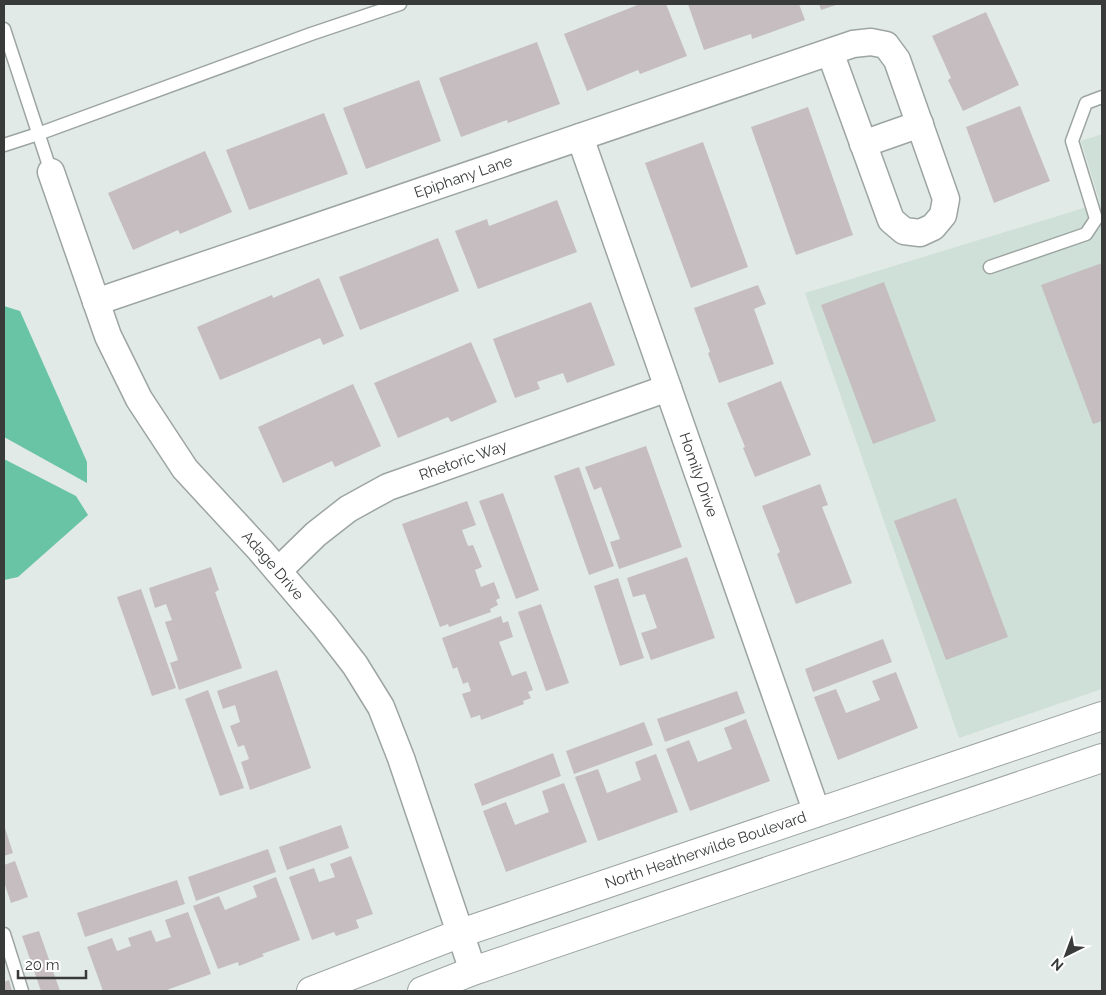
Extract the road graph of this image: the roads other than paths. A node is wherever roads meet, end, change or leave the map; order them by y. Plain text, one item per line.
1 (400, 4) edge
2 (4, 29) edge
3 (830, 52) junction
4 (1102, 97) edge
5 (920, 124) junction
6 (38, 134) junction
7 (580, 137) junction
8 (863, 144) junction
9 (4, 145) edge
10 (51, 172) joint
11 (990, 267) dead end
12 (96, 302) junction
13 (668, 388) junction
14 (278, 571) junction
15 (1102, 716) edge
16 (1102, 758) edge
17 (817, 813) junction
18 (461, 933) junction
19 (4, 934) edge
20 (473, 971) junction
21 (22, 991) edge
22 (311, 991) edge
23 (422, 991) edge

1 - 6 lane
2 - 6 lane
3 - 5 street, Epiphany Lane
3 - 7 street, Epiphany Lane
3 - 8 street
4 - 11 lane
5 - 8 street
5 - 8 street
6 - 9 lane
6 - 10 lane
7 - 12 street, Epiphany Lane
7 - 13 street, Homily Drive
10 - 12 street, Adage Drive
12 - 14 street, Adage Drive
13 - 14 street, Rhetoric Way
13 - 17 street, Homily Drive
14 - 18 street, Adage Drive
15 - 17 main road, North Heatherwilde Boulevard
16 - 20 main road
17 - 18 main road, North Heatherwilde Boulevard
18 - 20 street, Adage Drive
18 - 22 main road, North Heatherwilde Boulevard
19 - 21 lane
20 - 23 main road

